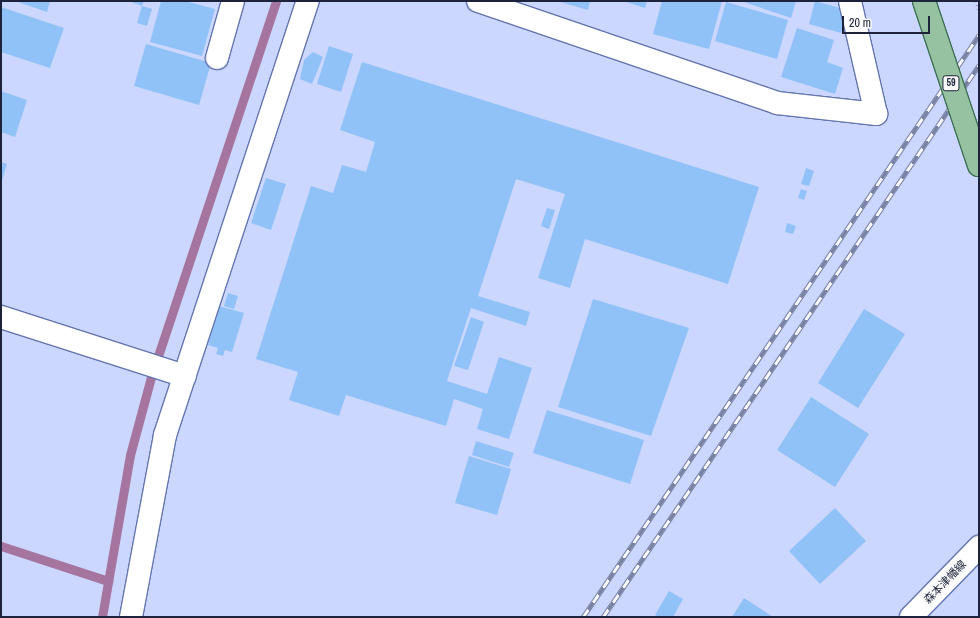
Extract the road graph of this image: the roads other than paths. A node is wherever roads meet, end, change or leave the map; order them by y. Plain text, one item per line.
1 (233, 1) edge
2 (308, 1) edge
3 (478, 1) edge
4 (850, 1) edge
5 (924, 1) edge
6 (217, 58) dead end
7 (979, 165) edge
8 (1, 317) edge
9 (177, 373) junction
10 (979, 546) edge
11 (131, 617) edge
12 (911, 617) edge

1 - 6 street
2 - 9 street
3 - 4 street
5 - 7 main road, 59, bridge
8 - 9 street
9 - 11 street
10 - 12 street, 森本津幡線

